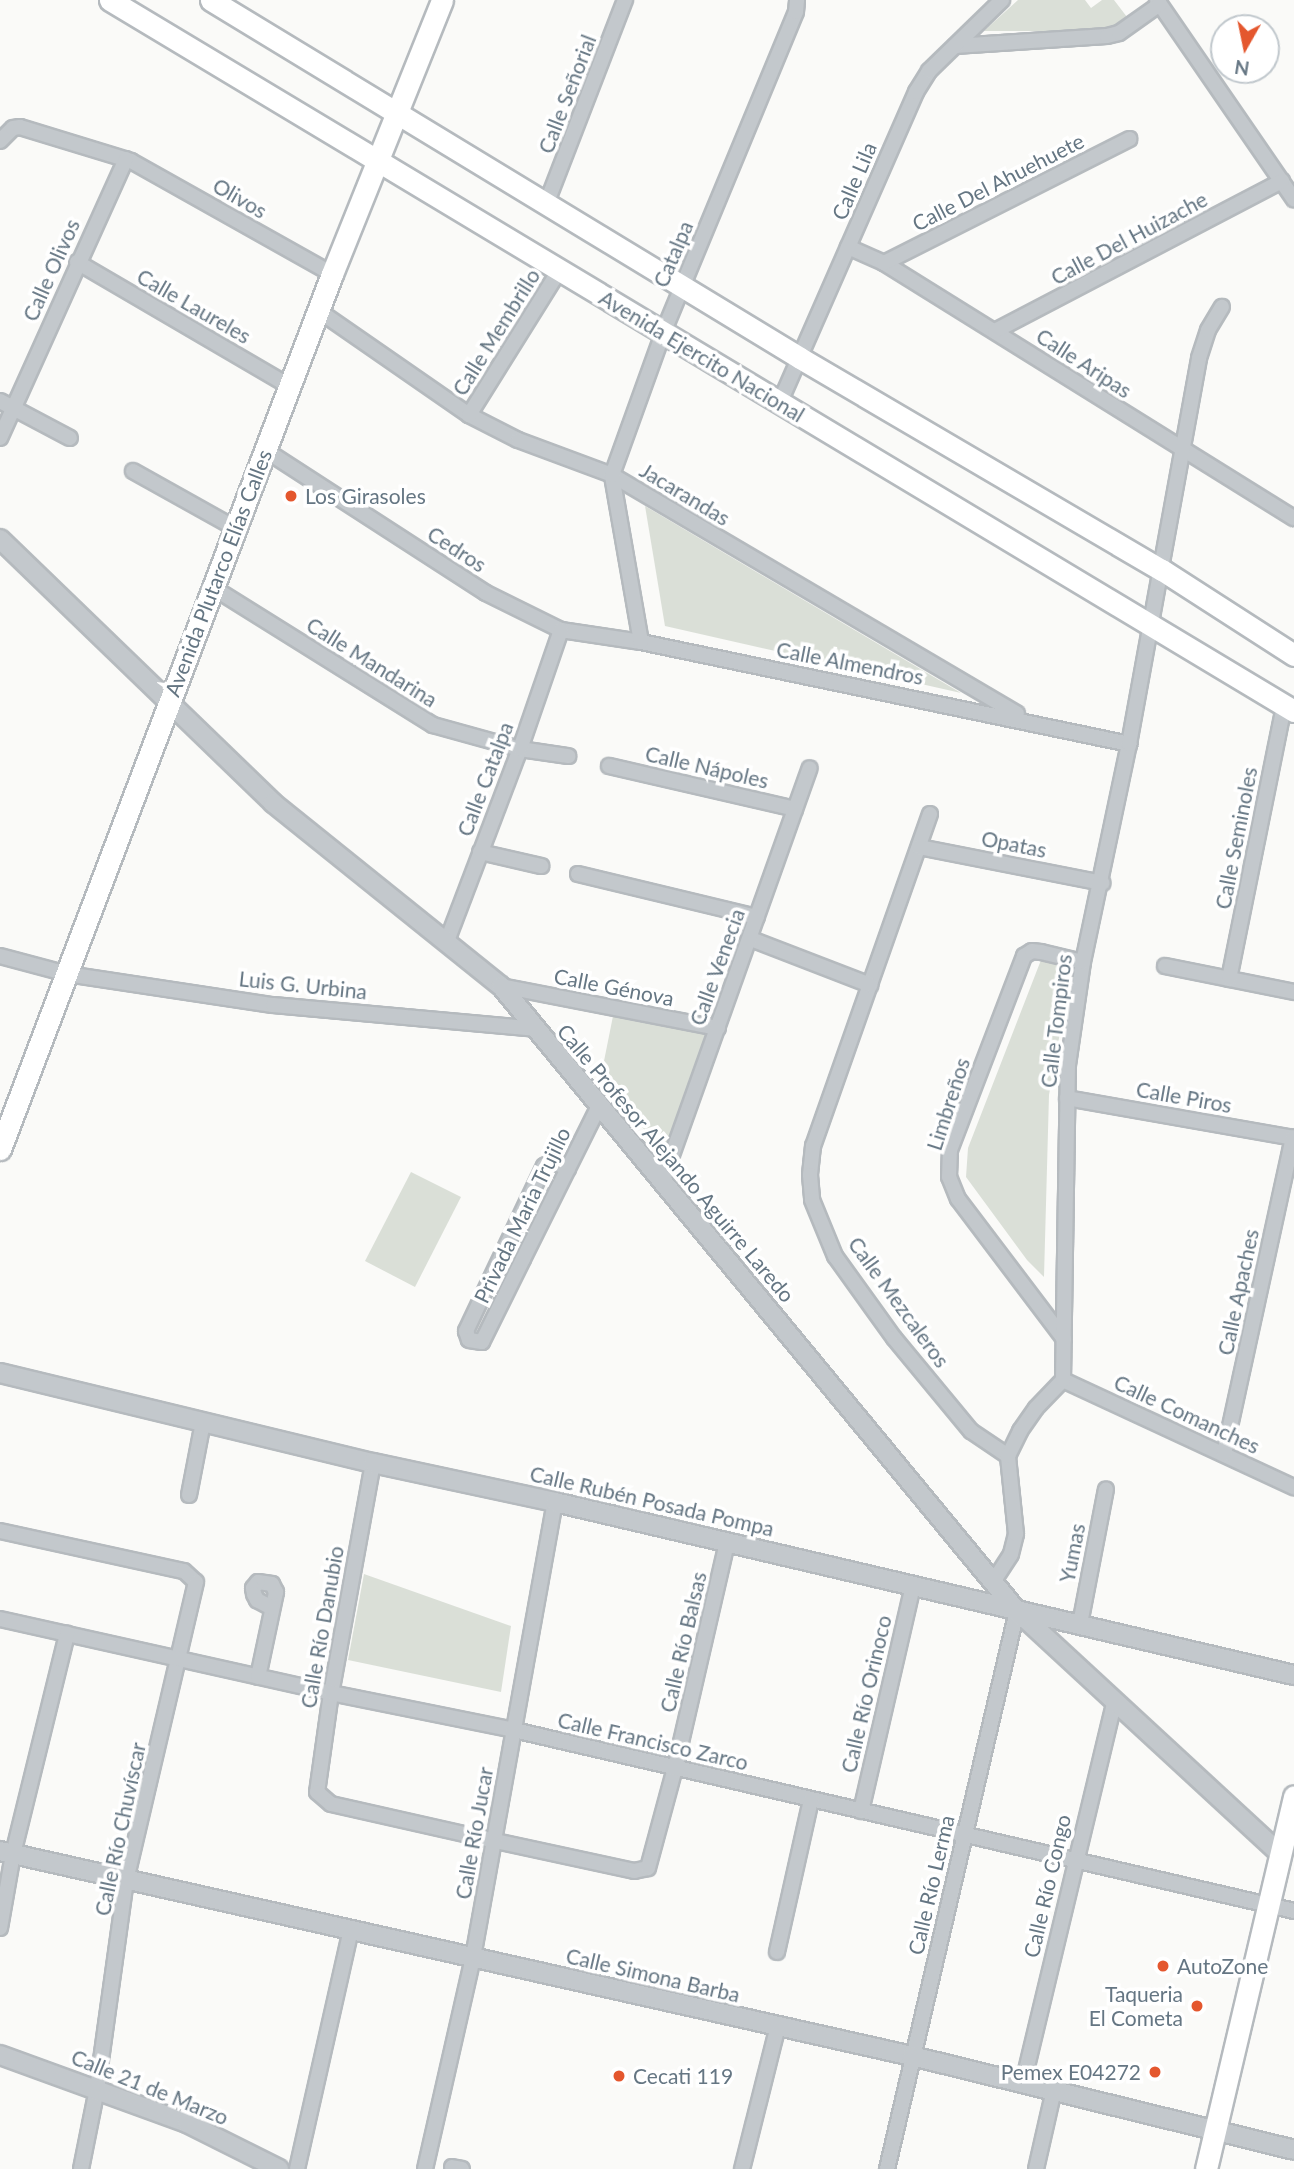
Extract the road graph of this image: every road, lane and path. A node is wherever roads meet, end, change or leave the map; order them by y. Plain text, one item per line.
1 (110, 0) edge
2 (211, 0) edge
3 (442, 0) edge
4 (625, 0) edge
5 (809, 0) edge
6 (1002, 0) edge
7 (1158, 2) edge
8 (797, 6) edge
9 (955, 46) junction
10 (397, 114) junction
11 (1130, 139) dead end
12 (0, 141) edge
13 (126, 159) junction
14 (378, 162) junction
15 (1282, 181) junction
16 (1294, 199) edge
17 (547, 202) junction
18 (848, 247) junction
19 (77, 262) junction
20 (884, 263) junction
21 (559, 271) junction
22 (332, 274) junction
23 (683, 285) junction
24 (1222, 307) dead end
25 (318, 311) junction
26 (995, 331) junction
27 (663, 333) junction
28 (800, 358) junction
29 (289, 386) junction
30 (780, 402) junction
31 (7, 404) edge
32 (469, 415) junction
33 (0, 438) edge
34 (70, 438) dead end
35 (265, 450) junction
36 (1182, 451) junction
37 (133, 471) dead end
38 (612, 475) junction
39 (1294, 518) edge
40 (235, 528) junction
41 (0, 539) edge
42 (1162, 570) junction
43 (212, 587) junction
44 (1150, 626) junction
45 (561, 630) junction
46 (641, 642) junction
47 (1294, 655) edge
48 (169, 700) junction
49 (1289, 708) edge
50 (1027, 720) junction
51 (1129, 744) junction
52 (520, 749) junction
53 (568, 756) dead end
54 (609, 766) dead end
55 (810, 768) dead end
56 (796, 809) junction
57 (930, 814) dead end
58 (919, 846) junction
59 (480, 852) junction
60 (541, 866) dead end
61 (578, 874) dead end
62 (1102, 883) junction
63 (757, 917) junction
64 (751, 939) junction
65 (447, 941) junction
66 (0, 956) edge
67 (1083, 962) junction
68 (1165, 966) dead end
69 (67, 974) junction
70 (1229, 979) junction
71 (870, 985) junction
72 (501, 986) junction
73 (1294, 992) edge
74 (718, 1028) junction
75 (535, 1029) junction
76 (1067, 1098) junction
77 (599, 1106) junction
78 (1294, 1138) edge
79 (0, 1149) edge
80 (568, 1168) junction
81 (663, 1180) junction
82 (504, 1250) junction
83 (523, 1259) junction
84 (1064, 1339) junction
85 (0, 1373) edge
86 (1063, 1380) junction
87 (202, 1422) junction
88 (1224, 1454) junction
89 (1009, 1456) junction
90 (373, 1463) junction
91 (1294, 1487) edge
92 (1106, 1489) dead end
93 (189, 1494) dead end
94 (555, 1502) junction
95 (0, 1531) edge
96 (727, 1542) junction
97 (993, 1581) junction
98 (912, 1585) junction
99 (272, 1608) dead end
100 (1017, 1611) junction
101 (0, 1619) edge
102 (1080, 1624) junction
103 (67, 1634) junction
104 (180, 1659) junction
105 (1294, 1675) edge
106 (258, 1677) junction
107 (331, 1693) junction
108 (1115, 1700) junction
109 (514, 1730) junction
110 (675, 1768) junction
111 (1294, 1796) edge
112 (811, 1800) junction
113 (862, 1811) junction
114 (965, 1835) junction
115 (494, 1840) junction
116 (7, 1852) edge
117 (1280, 1854) junction
118 (1074, 1860) junction
119 (126, 1880) junction
120 (1268, 1906) junction
121 (1294, 1911) edge
122 (0, 1928) edge
123 (351, 1930) junction
124 (777, 1952) dead end
125 (473, 1957) junction
126 (778, 2026) junction
127 (0, 2055) edge
128 (912, 2056) junction
129 (1023, 2082) junction
130 (97, 2088) junction
131 (1054, 2090) junction
132 (1215, 2130) junction
133 (1294, 2150) edge
134 (81, 2169) edge
135 (279, 2169) edge
136 (297, 2169) edge
137 (425, 2169) edge
138 (742, 2169) edge
139 (887, 2169) edge
140 (1036, 2169) edge
141 (1206, 2169) edge

1 - 14 main road, Avenida Ejercito Nacional
2 - 10 main road
3 - 10 main road, Avenida Plutarco Elías Calles
4 - 17 street, Calle Señorial
5 - 8 street
6 - 9 street, Calle Lila
7 - 9 street
7 - 15 street
8 - 23 street, Catalpa
9 - 18 street, Calle Lila
10 - 14 main road, Avenida Plutarco Elías Calles
10 - 17 main road
11 - 20 street, Calle Del Ahuehuete
12 - 13 street, Olivos
13 - 19 street, Calle Olivos
13 - 22 street, Olivos
14 - 21 main road, Avenida Ejercito Nacional
14 - 22 main road, Avenida Plutarco Elías Calles
15 - 16 street
15 - 26 street, Calle Del Huizache
17 - 23 main road
18 - 20 street, Calle Aripas
18 - 28 street, Calle Lila
19 - 29 street, Calle Laureles
19 - 31 street, Calle Olivos
20 - 26 street, Calle Aripas
21 - 27 main road, Avenida Ejercito Nacional
21 - 32 street, Calle Membrillo
22 - 25 main road, Avenida Plutarco Elías Calles
23 - 27 street, Catalpa
23 - 28 main road
24 - 36 street, Calle Tompiros
25 - 29 main road, Avenida Plutarco Elías Calles
25 - 32 street, Jacarandas
26 - 36 street, Calle Aripas
27 - 30 main road, Avenida Ejercito Nacional
27 - 38 street, Catalpa
28 - 30 street, Calle Lila
28 - 42 main road
29 - 35 main road, Avenida Plutarco Elías Calles
30 - 44 main road, Avenida Ejercito Nacional
31 - 33 street, Calle Olivos
31 - 34 street
32 - 38 street, Jacarandas
35 - 40 main road, Avenida Plutarco Elías Calles
35 - 45 street, Cedros
36 - 39 street, Calle Aripas
36 - 42 street, Calle Tompiros
37 - 40 street
38 - 46 street, Catalpa
38 - 50 street, Jacarandas
40 - 43 main road, Avenida Plutarco Elías Calles
41 - 48 street, Calle Profesor Alejando Aguirre Laredo
42 - 44 street, Calle Tompiros
42 - 47 main road
43 - 48 main road, Avenida Plutarco Elías Calles
43 - 52 street, Calle Mandarina
44 - 49 main road, Avenida Ejercito Nacional
44 - 51 street, Calle Tompiros
45 - 46 street, Calle Almendros
45 - 52 street, Calle Catalpa
46 - 50 street, Calle Almendros
48 - 65 street, Calle Profesor Alejando Aguirre Laredo
48 - 69 main road, Avenida Plutarco Elías Calles
49 - 70 street, Calle Seminoles
50 - 51 street, Calle Almendros
51 - 62 street, Calle Tompiros
52 - 53 street, Calle Mandarina
52 - 59 street, Calle Catalpa
54 - 56 street, Calle Nápoles
55 - 56 street, Calle Venecia
56 - 63 street, Calle Venecia
57 - 58 street, Calle Mezcaleros
58 - 62 street, Opatas
58 - 71 street, Calle Mezcaleros
59 - 60 street
59 - 65 street, Calle Catalpa
61 - 63 street
62 - 67 street, Calle Tompiros
63 - 64 street, Calle Venecia
64 - 71 street
64 - 74 street, Calle Venecia
65 - 72 street, Calle Profesor Alejando Aguirre Laredo
66 - 69 street, Luis G. Urbina
67 - 76 street, Calle Tompiros
67 - 84 street, Limbreños
68 - 70 street
69 - 75 street, Luis G. Urbina
69 - 79 main road, Avenida Plutarco Elías Calles
70 - 73 street
71 - 89 street, Calle Mezcaleros
72 - 74 street, Calle Génova
72 - 75 street, Calle Profesor Alejando Aguirre Laredo
74 - 81 street, Calle Venecia
75 - 77 street, Calle Profesor Alejando Aguirre Laredo
76 - 78 street, Calle Piros
76 - 84 street, Calle Tompiros
77 - 80 street, Privada Maria Trujillo
77 - 81 street, Calle Profesor Alejando Aguirre Laredo
78 - 88 street, Calle Apaches
80 - 82 street
80 - 83 street, Privada Maria Trujillo
81 - 97 street, Calle Profesor Alejando Aguirre Laredo
82 - 83 street
82 - 83 street, Privada Maria Trujillo
84 - 86 street, Calle Tompiros
85 - 87 street, Calle Rubén Posada Pompa
86 - 88 street, Calle Comanches
86 - 89 street
87 - 90 street, Calle Rubén Posada Pompa
87 - 93 street
88 - 91 street, Calle Comanches
89 - 97 street
90 - 94 street, Calle Rubén Posada Pompa
90 - 107 street, Calle Río Danubio
92 - 102 street, Yumas
94 - 96 street, Calle Rubén Posada Pompa
94 - 109 street, Calle Río Jucar
95 - 104 street, Calle Río Chuvíscar
96 - 98 street, Calle Rubén Posada Pompa
96 - 110 street, Calle Río Balsas
97 - 100 street, Calle Profesor Alejando Aguirre Laredo
98 - 100 street, Calle Rubén Posada Pompa
98 - 113 street, Calle Río Orinoco
99 - 106 street
100 - 102 street, Calle Rubén Posada Pompa
100 - 108 street, Calle Profesor Alejando Aguirre Laredo
100 - 114 street, Calle Río Lerma
101 - 103 street, Calle Francisco Zarco
102 - 105 street, Calle Rubén Posada Pompa
103 - 104 street, Calle Francisco Zarco
103 - 116 street
104 - 106 street, Calle Francisco Zarco
104 - 119 street, Calle Río Chuvíscar
106 - 107 street, Calle Francisco Zarco
107 - 109 street, Calle Francisco Zarco
107 - 115 street, Calle Río Danubio
108 - 117 street, Calle Profesor Alejando Aguirre Laredo
108 - 118 street, Calle Río Congo
109 - 110 street, Calle Francisco Zarco
109 - 115 street, Calle Río Jucar
110 - 112 street, Calle Francisco Zarco
110 - 115 street, Calle Río Balsas
111 - 117 main road
112 - 113 street, Calle Francisco Zarco
112 - 124 street
113 - 114 street, Calle Francisco Zarco
114 - 118 street, Calle Francisco Zarco
114 - 128 street, Calle Río Lerma
115 - 125 street, Calle Río Jucar
116 - 119 street, Calle Simona Barba
116 - 122 street
117 - 120 main road
118 - 120 street, Calle Francisco Zarco
118 - 129 street, Calle Río Congo
119 - 123 street, Calle Simona Barba
119 - 130 street, Calle Río Chuvíscar
120 - 121 street, Calle Francisco Zarco
120 - 132 main road
123 - 125 street, Calle Simona Barba
123 - 136 street
125 - 126 street, Calle Simona Barba
125 - 137 street, Calle Río Jucar
126 - 128 street, Calle Simona Barba
126 - 138 street
127 - 130 street, Calle 21 de Marzo
128 - 129 street, Calle Simona Barba
128 - 139 street, Calle Río Lerma
129 - 131 street, Calle Simona Barba
130 - 134 street, Calle Río Chuvíscar
130 - 135 street, Calle 21 de Marzo
131 - 132 street, Calle Simona Barba
131 - 140 street
132 - 133 street, Calle Simona Barba
132 - 141 main road

